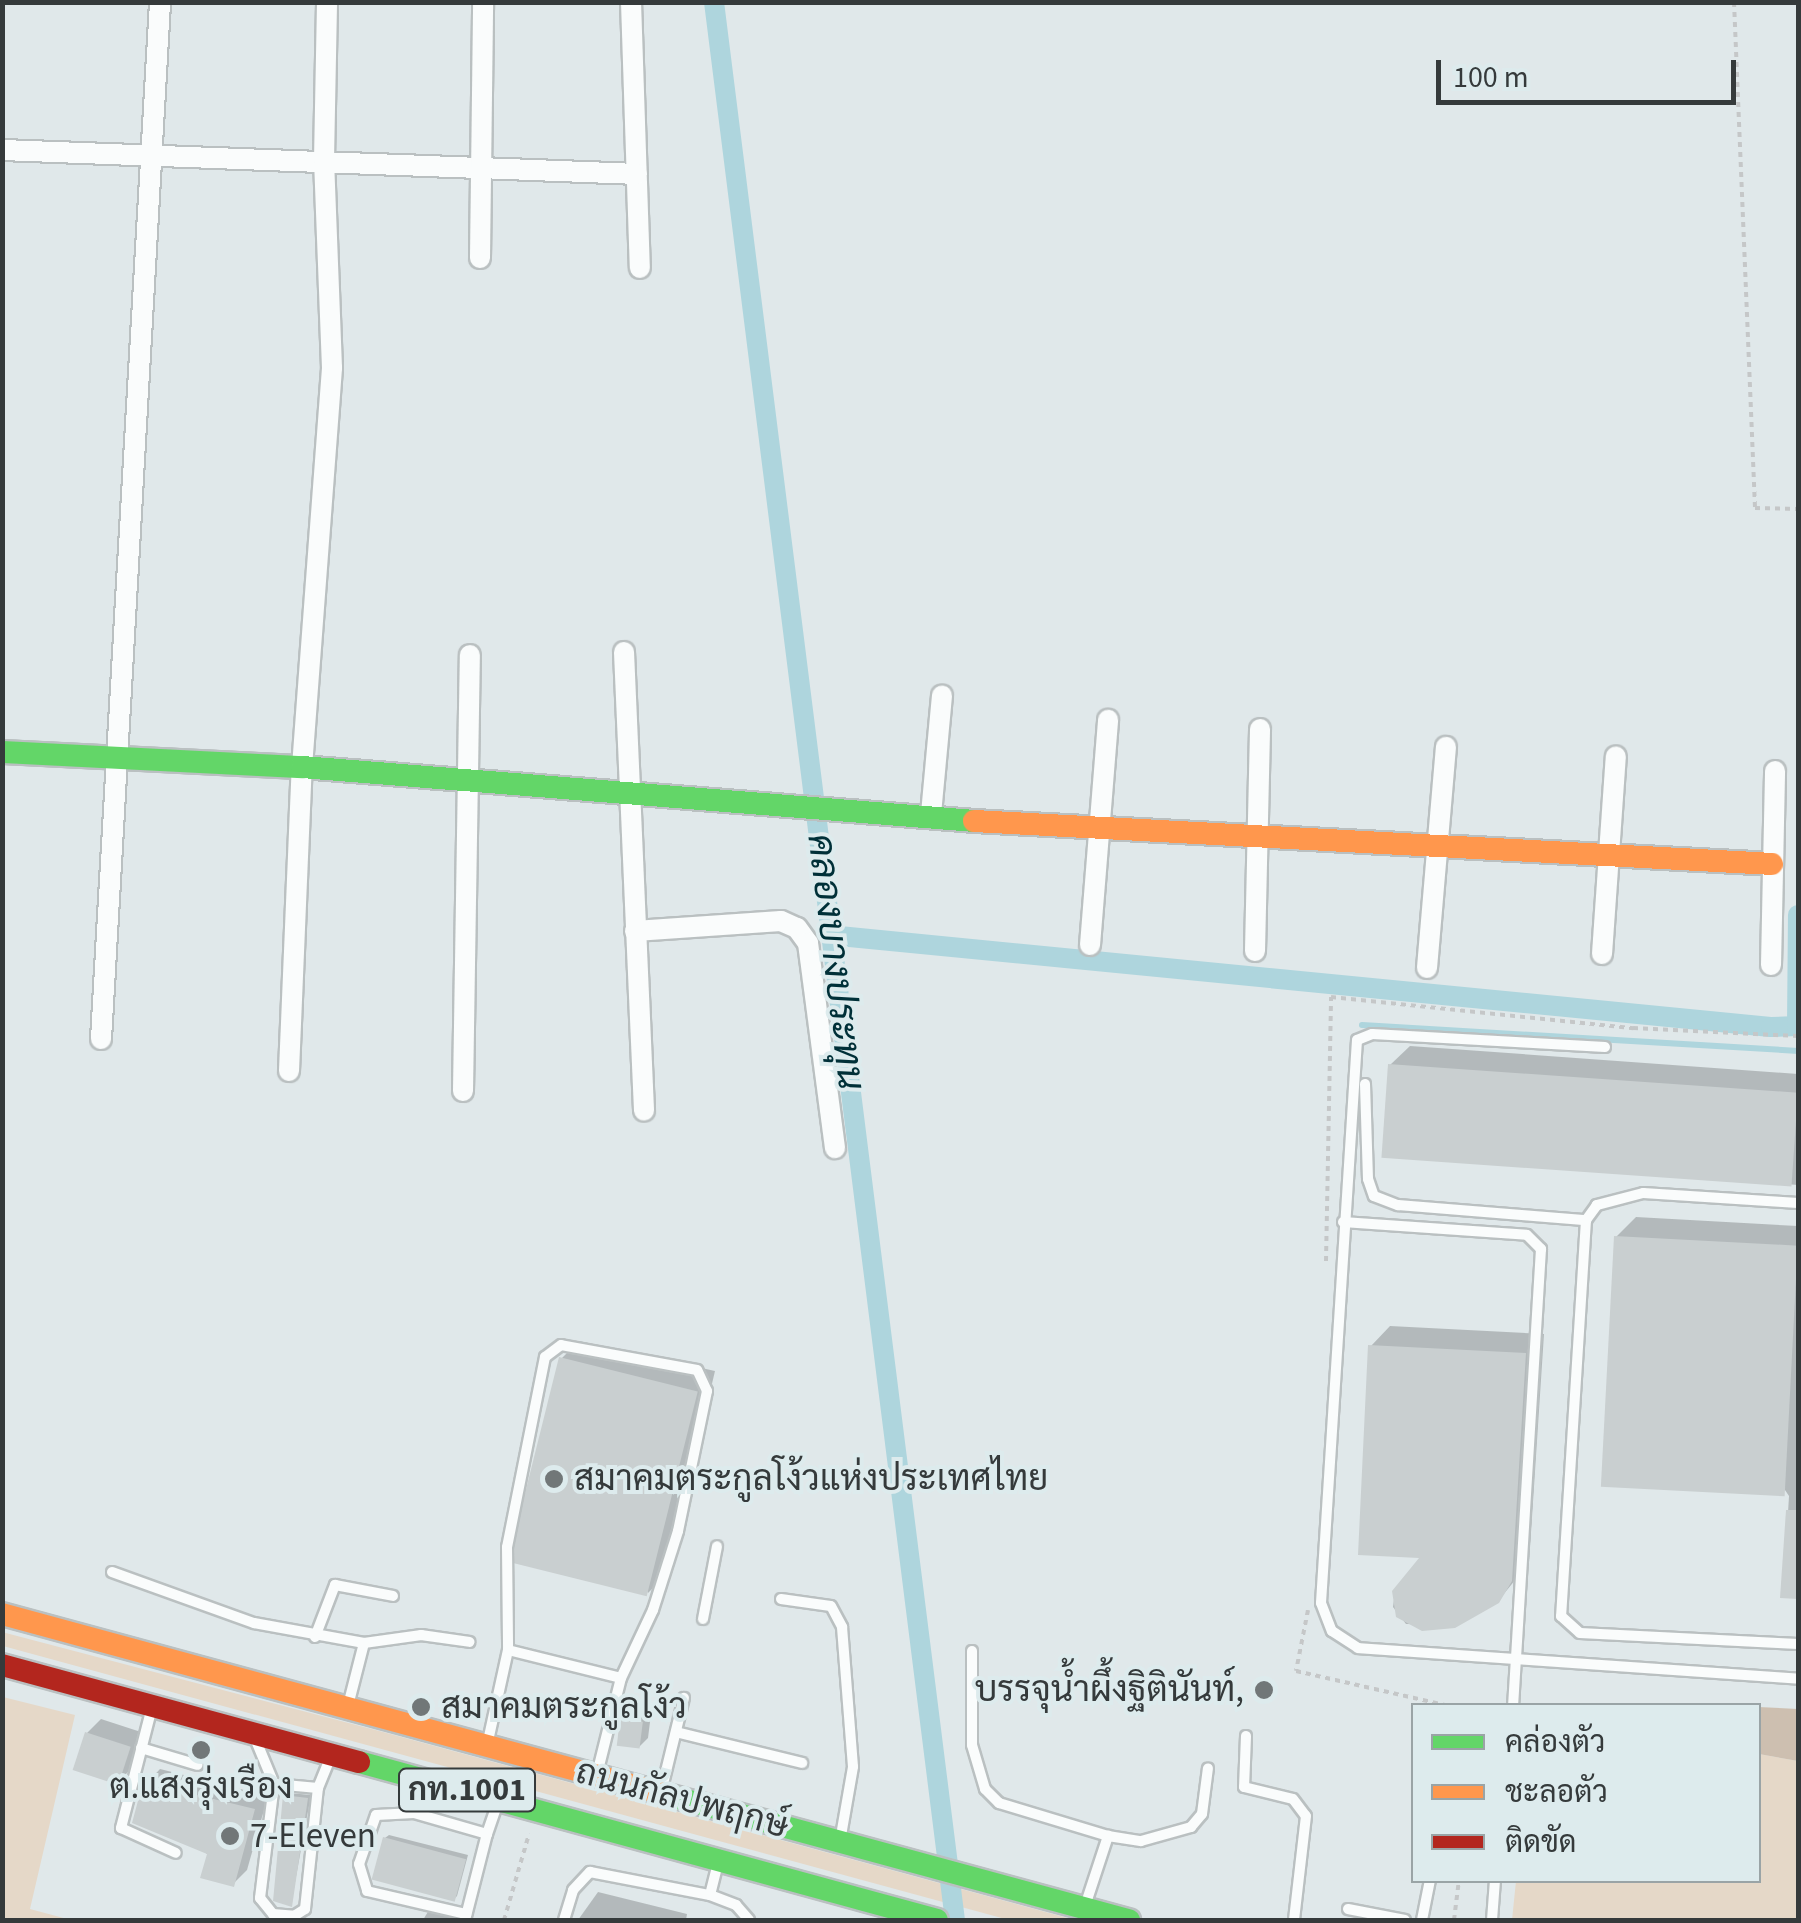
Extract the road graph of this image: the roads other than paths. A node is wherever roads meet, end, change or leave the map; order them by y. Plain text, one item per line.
1 (160, 2) edge
2 (327, 2) edge
3 (484, 2) edge
4 (632, 2) edge
5 (2, 150) edge
6 (153, 158) junction
7 (324, 160) junction
8 (484, 172) junction
9 (637, 174) junction
10 (480, 258) dead end
11 (640, 268) dead end
12 (624, 652) dead end
13 (470, 655) dead end
14 (942, 696) dead end
15 (1108, 720) dead end
16 (1260, 729) dead end
17 (1446, 747) dead end
18 (2, 752) edge
19 (114, 756) junction
20 (1616, 756) dead end
21 (302, 767) junction
22 (1775, 771) dead end
23 (469, 780) junction
24 (630, 792) junction
25 (931, 814) junction
26 (1099, 830) junction
27 (1260, 840) junction
28 (1437, 848) junction
29 (1608, 856) junction
30 (1772, 864) junction
31 (635, 931) junction
32 (1090, 945) dead end
33 (1255, 951) dead end
34 (1602, 954) dead end
35 (1771, 964) dead end
36 (1428, 968) dead end
37 (101, 1039) dead end
38 (1605, 1047) dead end
39 (289, 1071) dead end
40 (1365, 1084) dead end
41 (463, 1091) dead end
42 (644, 1111) dead end
43 (835, 1148) dead end
44 (1798, 1203) edge
45 (1586, 1220) junction
46 (1342, 1222) junction
47 (717, 1546) dead end
48 (112, 1572) dead end
49 (393, 1596) dead end
50 (781, 1598) dead end
51 (2, 1614) edge
52 (703, 1619) dead end
53 (315, 1637) junction
54 (364, 1642) junction
55 (470, 1642) dead end
56 (1798, 1644) edge
57 (508, 1650) junction
58 (972, 1651) dead end
59 (1518, 1662) junction
60 (2, 1665) edge
61 (621, 1678) junction
62 (1798, 1679) edge
63 (684, 1698) dead end
64 (1513, 1703) edge
65 (152, 1706) junction
66 (347, 1709) junction
67 (253, 1732) junction
68 (676, 1732) junction
69 (1246, 1736) dead end
70 (486, 1746) junction
71 (141, 1748) junction
72 (332, 1754) junction
73 (802, 1763) dead end
74 (198, 1765) dead end
75 (1208, 1768) dead end
76 (596, 1776) junction
77 (422, 1778) junction
78 (274, 1784) junction
79 (318, 1788) junction
80 (661, 1793) junction
81 (499, 1799) junction
82 (414, 1814) junction
83 (487, 1834) junction
84 (1108, 1836) junction
85 (840, 1842) junction
86 (176, 1853) dead end
87 (720, 1856) junction
88 (1429, 1883) edge
89 (1496, 1883) edge
90 (710, 1895) junction
91 (1084, 1909) junction
92 (1348, 1910) dead end
93 (466, 1917) edge
94 (934, 1919) edge
95 (564, 1920) edge
96 (749, 1920) edge
97 (1129, 1920) edge
98 (1294, 1920) edge
99 (1405, 1920) edge
100 (1422, 1920) edge
101 (1492, 1920) edge

1 - 6 street
2 - 7 street
3 - 8 street
4 - 9 street
5 - 6 street
6 - 7 street
6 - 19 street
7 - 8 street
7 - 21 street
8 - 9 street
8 - 10 street
9 - 11 street
12 - 24 street
13 - 23 street
14 - 25 street
15 - 26 street
16 - 27 street
17 - 28 street
18 - 19 main road
19 - 21 main road
19 - 37 street
20 - 29 street
21 - 23 main road
21 - 39 street
22 - 30 street
23 - 24 main road
23 - 41 street
24 - 25 main road
24 - 31 street
25 - 26 main road
26 - 27 main road
26 - 32 street
27 - 28 main road
27 - 33 street
28 - 29 main road
28 - 36 street
29 - 30 main road
29 - 34 street
30 - 35 street
31 - 42 street
31 - 43 street
38 - 46 lane
40 - 45 lane
44 - 45 lane
45 - 56 lane
46 - 59 lane
46 - 59 lane
47 - 52 lane
48 - 53 lane
49 - 53 lane
50 - 85 lane
51 - 66 main road, ถนนกัลปพฤกษ์ / กท.1001
53 - 54 lane
54 - 55 lane
54 - 66 lane
57 - 61 lane
57 - 61 lane
57 - 70 lane
58 - 84 lane
59 - 62 lane
59 - 64 lane
60 - 65 main road, ถนนกัลปพฤกษ์ / กท.1001
61 - 76 lane
63 - 68 lane
65 - 67 main road, ถนนกัลปพฤกษ์ / กท.1001
65 - 71 lane
66 - 70 main road, ถนนกัลปพฤกษ์ / กท.1001
67 - 72 main road, ถนนกัลปพฤกษ์ / กท.1001
67 - 78 lane
68 - 73 lane
68 - 80 lane
69 - 98 lane
70 - 76 main road, ถนนกัลปพฤกษ์ / กท.1001
71 - 74 lane
71 - 86 lane
72 - 77 main road, ถนนกัลปพฤกษ์ / กท.1001
72 - 79 lane
75 - 84 lane
76 - 80 main road, ถนนกัลปพฤกษ์ / กท.1001
77 - 81 main road, ถนนกัลปพฤกษ์ / กท.1001
77 - 82 lane
78 - 79 lane
78 - 79 lane
80 - 85 main road, ถนนกัลปพฤกษ์ / กท.1001
81 - 83 lane
81 - 87 main road, ถนนกัลปพฤกษ์ / กท.1001
82 - 83 lane
82 - 93 lane
83 - 93 lane
84 - 91 lane
85 - 91 main road, ถนนกัลปพฤกษ์ / กท.1001
87 - 90 lane
87 - 94 main road, ถนนกัลปพฤกษ์ / กท.1001
88 - 100 lane
89 - 101 lane
90 - 95 lane
90 - 96 lane
91 - 97 main road, ถนนกัลปพฤกษ์ / กท.1001
92 - 99 lane

